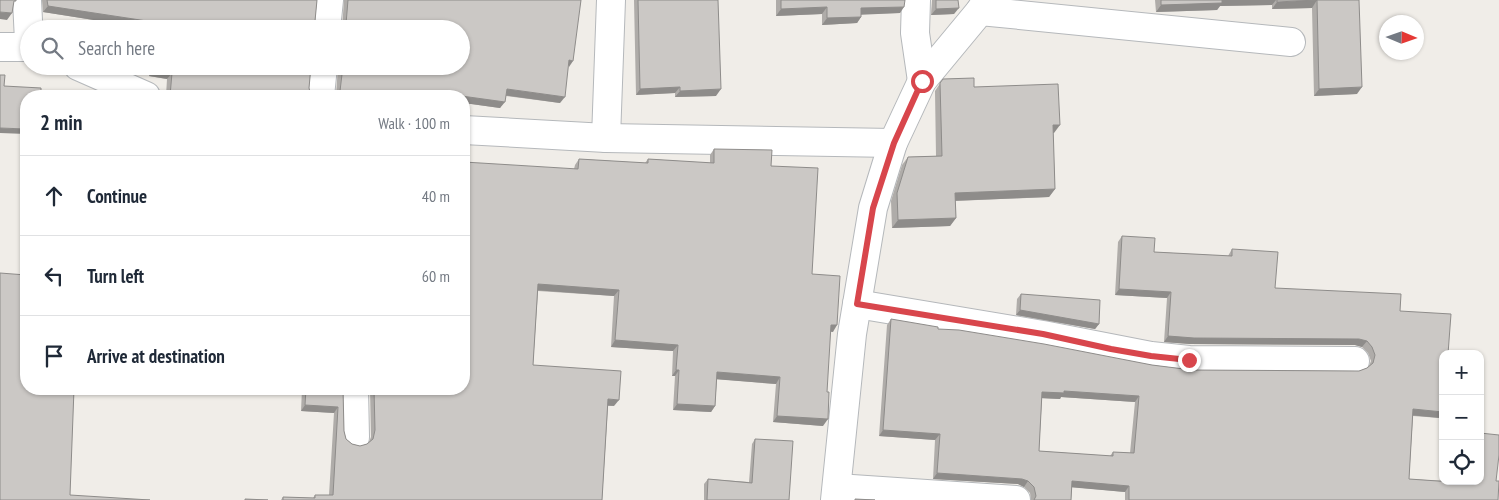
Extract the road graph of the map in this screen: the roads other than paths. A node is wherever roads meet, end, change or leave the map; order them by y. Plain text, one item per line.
1 (27, 0) edge
2 (329, 0) edge
3 (611, 0) edge
4 (916, 0) edge
5 (984, 6) edge
6 (28, 20) edge
7 (327, 20) edge
8 (1291, 42) dead end
9 (20, 47) edge
10 (0, 48) edge
11 (98, 75) edge
12 (322, 75) edge
13 (922, 81) junction
14 (132, 90) edge
15 (321, 90) edge
16 (470, 130) edge
17 (606, 138) junction
18 (894, 143) junction
19 (857, 304) junction
20 (1355, 361) dead end
21 (354, 395) edge
22 (355, 437) dead end
23 (836, 494) edge
24 (1016, 500) edge

1 - 6 street
2 - 7 street
3 - 17 street
4 - 13 street
5 - 8 street
5 - 13 street
9 - 10 street
11 - 14 street
12 - 15 street
13 - 18 street
16 - 17 street
17 - 18 street
18 - 19 street
19 - 20 street
19 - 23 street
21 - 22 street
23 - 24 street

